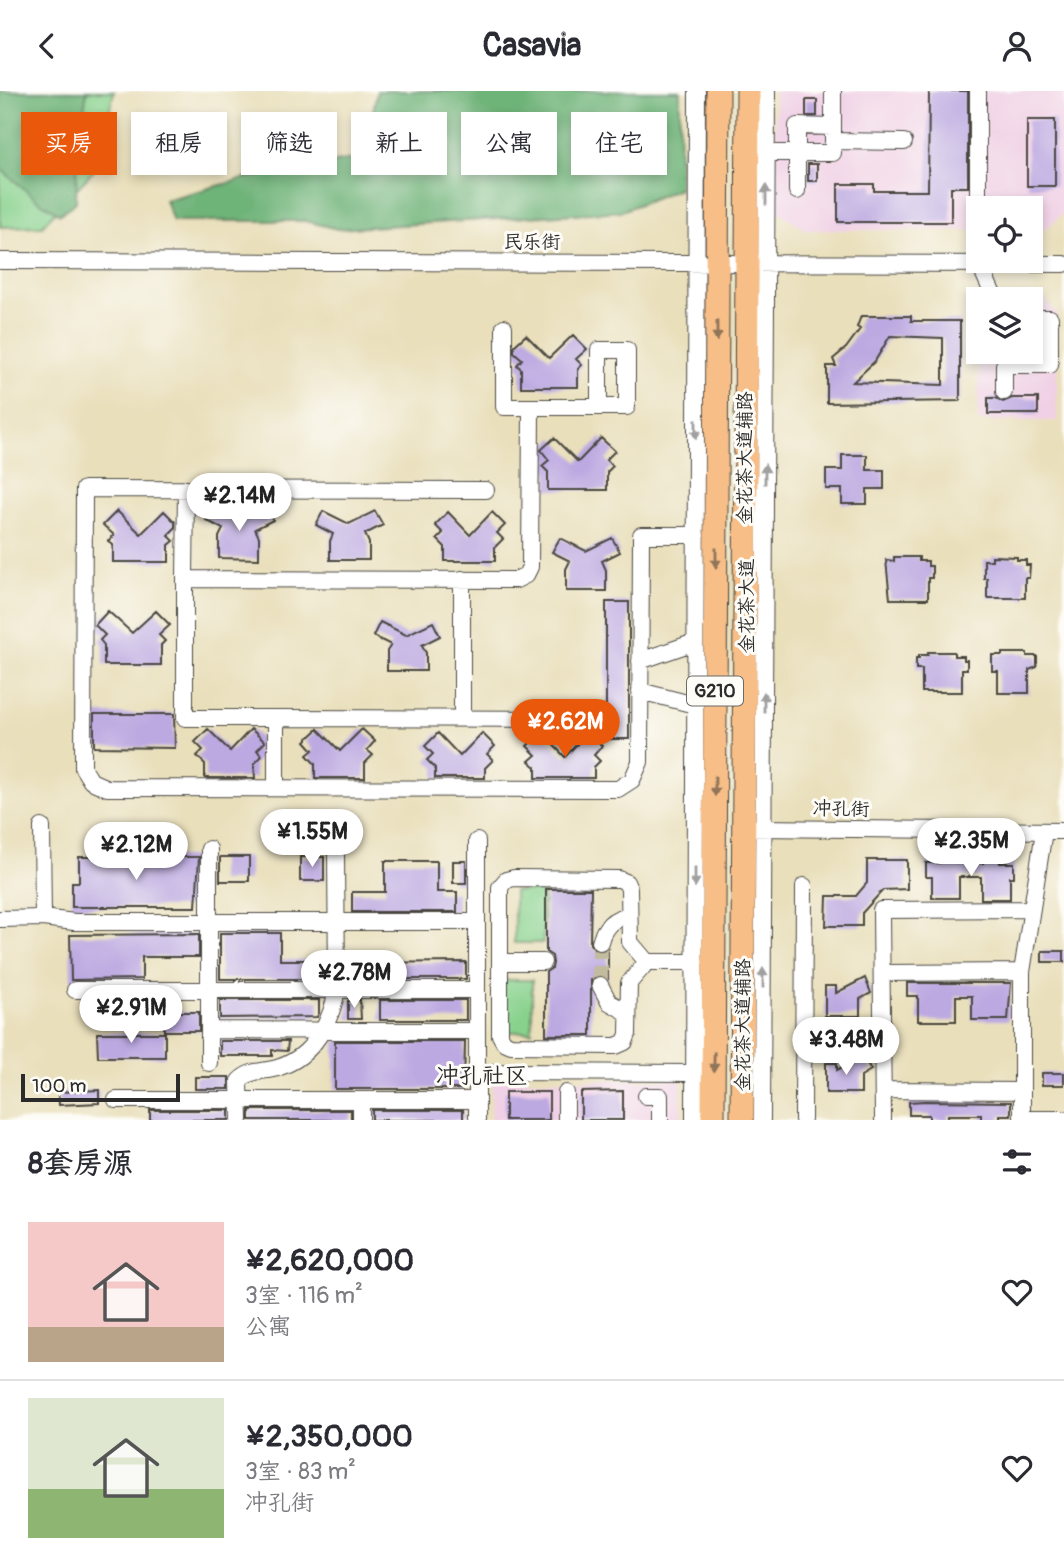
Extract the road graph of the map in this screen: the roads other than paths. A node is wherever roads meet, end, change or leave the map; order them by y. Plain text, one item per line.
1 (697, 91) edge
2 (718, 91) edge
3 (748, 91) edge
4 (767, 91) edge
5 (833, 91) edge
6 (978, 91) edge
7 (833, 134) junction
8 (905, 142) dead end
9 (757, 153) junction
10 (797, 153) junction
11 (797, 191) dead end
12 (978, 196) edge
13 (0, 261) edge
14 (966, 262) edge
15 (707, 263) junction
16 (757, 263) junction
17 (1043, 264) edge
18 (1064, 264) edge
19 (1043, 318) edge
20 (504, 327) dead end
21 (1003, 392) dead end
22 (531, 407) junction
23 (599, 407) dead end
24 (186, 489) junction
25 (486, 490) dead end
26 (696, 535) junction
27 (185, 579) junction
28 (462, 579) junction
29 (695, 642) junction
30 (640, 661) junction
31 (640, 691) junction
32 (695, 705) junction
33 (276, 718) junction
34 (462, 718) junction
35 (594, 719) dead end
36 (276, 788) junction
37 (42, 827) dead end
38 (754, 828) junction
39 (1044, 831) junction
40 (1064, 831) edge
41 (477, 841) dead end
42 (209, 849) dead end
43 (336, 851) dead end
44 (804, 886) dead end
45 (1031, 909) junction
46 (629, 915) junction
47 (43, 918) junction
48 (0, 919) edge
49 (209, 922) junction
50 (336, 922) junction
51 (477, 922) junction
52 (600, 941) tunnel mouth
53 (500, 962) junction
54 (543, 962) dead end
55 (647, 963) junction
56 (695, 963) junction
57 (1022, 972) junction
58 (882, 973) junction
59 (600, 985) tunnel mouth
60 (75, 990) dead end
61 (209, 990) junction
62 (337, 990) junction
63 (477, 990) junction
64 (628, 1013) junction
65 (704, 1024) junction
66 (209, 1030) junction
67 (323, 1030) junction
68 (477, 1031) junction
69 (209, 1063) dead end
70 (477, 1072) junction
71 (694, 1073) junction
72 (883, 1090) junction
73 (1022, 1090) junction
74 (566, 1093) dead end
75 (646, 1097) dead end
76 (116, 1100) dead end
77 (240, 1100) junction
78 (361, 1100) junction
79 (477, 1100) junction
80 (1064, 1119) edge
81 (240, 1120) edge
82 (361, 1120) edge
83 (477, 1120) edge
84 (566, 1120) edge
85 (660, 1120) edge
86 (694, 1120) edge
87 (713, 1120) edge
88 (742, 1120) edge
89 (762, 1120) edge
90 (803, 1120) edge
91 (883, 1120) edge

1 - 15 street
2 - 15 highway, 金花茶大道 / G210
3 - 9 highway, 金花茶大道 / G210
4 - 9 street
5 - 7 street
6 - 12 street
7 - 8 street
7 - 10 street
7 - 10 street
9 - 10 street
16 -> 9 highway, 金花茶大道 / G210
10 - 11 street
13 - 15 street, 民乐街
14 - 16 street, 民乐街
15 - 16 street, 民乐街
15 -> 26 street
15 -> 65 highway, 金花茶大道 / G210
38 -> 16 highway, 金花茶大道 / G210
17 - 18 street, 民乐街
19 - 21 street
20 - 22 street
22 - 23 street
22 - 28 street
24 - 25 street
24 - 27 street
24 - 36 street
26 - 29 street
26 - 30 street
27 - 28 street
27 - 33 street
28 - 34 street
29 - 30 street
29 - 32 street
30 - 31 street
31 - 32 street
31 - 36 street
32 -> 56 street
33 - 34 street
33 - 36 street
34 - 35 street
37 - 47 street
38 - 39 street, 冲孔街
38 - 88 highway, 金花茶大道 / G210
89 -> 38 street, 金花茶大道辅路
39 - 40 street, 冲孔街
39 - 45 street
41 - 51 street
42 - 49 street
43 - 50 street
44 - 90 street
45 - 57 street
45 - 58 street
46 - 52 street
46 - 53 street
46 - 55 street
47 - 48 street
47 - 49 street
49 - 50 street
49 - 61 street
50 - 51 street
50 - 62 street
51 - 63 street
53 - 54 street
53 - 64 street
55 - 56 street
55 - 64 street
56 - 65 street
57 - 58 street
57 - 73 street
58 - 72 street
59 - 64 street
60 - 61 street
61 - 62 street
61 - 66 street
62 - 63 street
62 - 67 street
63 - 68 street
65 - 71 street
65 -> 87 highway, 金花茶大道 / G210
66 - 67 street
66 - 69 street
67 - 68 street
67 - 77 street
68 - 70 street
70 - 71 street
70 - 79 street
71 - 86 street
72 - 73 street
72 - 91 street
73 - 80 street
74 - 84 street
75 - 85 street
76 - 77 street
77 - 78 street
77 - 81 street
78 - 79 street
78 - 82 street
79 - 83 street

